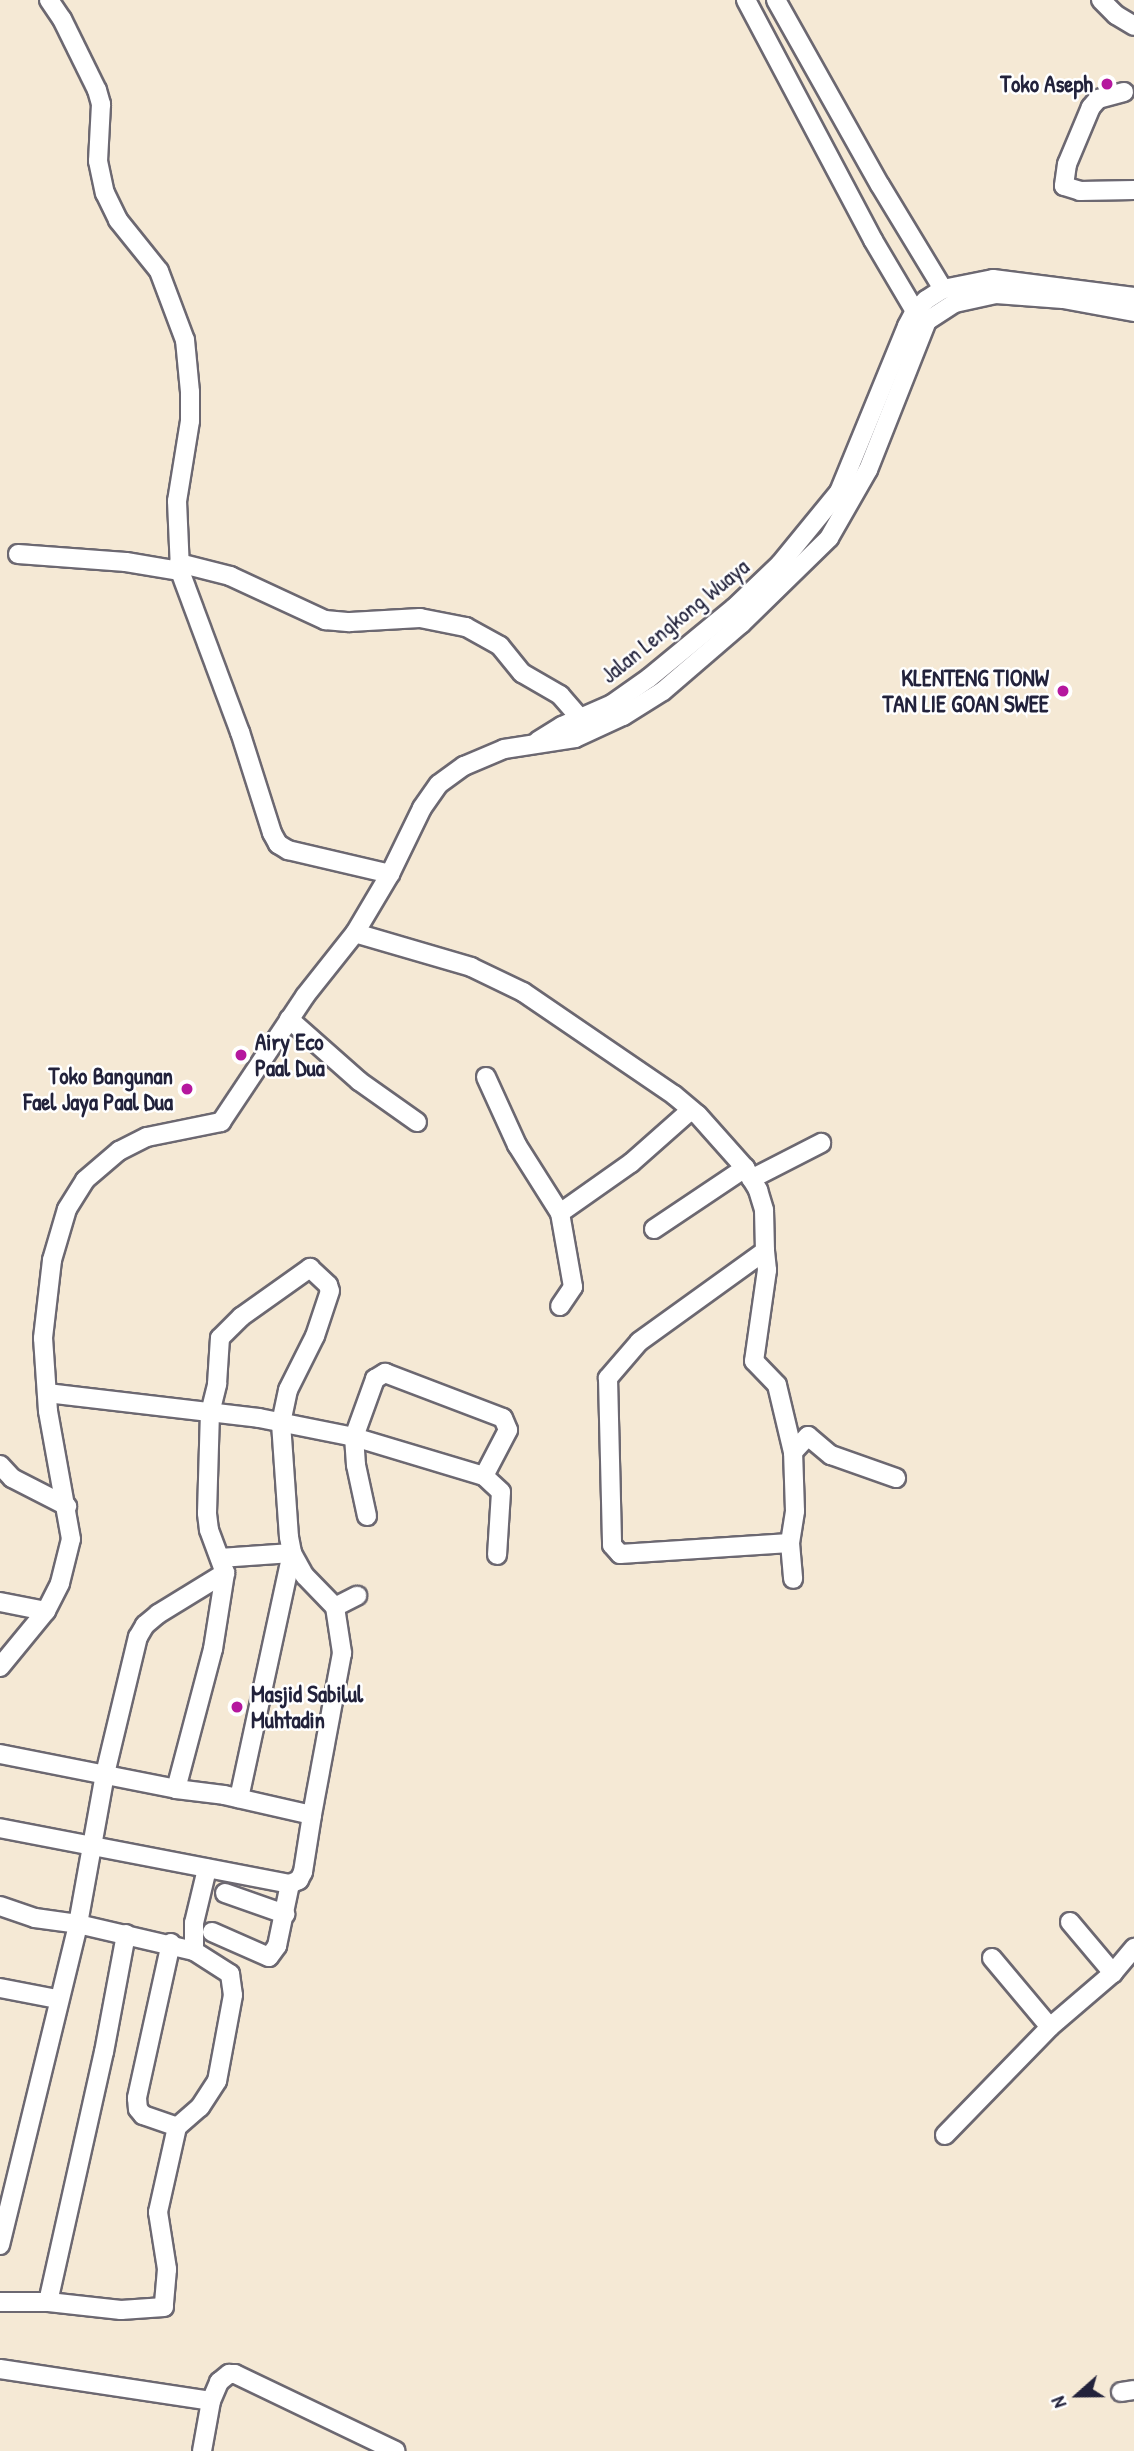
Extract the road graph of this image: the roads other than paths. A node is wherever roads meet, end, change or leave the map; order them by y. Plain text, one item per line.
1 (48, 0) edge
2 (746, 0) edge
3 (776, 0) edge
4 (1101, 0) edge
5 (1134, 26) edge
6 (1124, 92) dead end
7 (1134, 190) edge
8 (943, 289) junction
9 (1134, 298) edge
10 (915, 311) junction
11 (1134, 312) edge
12 (18, 554) dead end
13 (180, 567) junction
14 (693, 653) junction
15 (580, 718) junction
16 (533, 745) junction
17 (390, 874) junction
18 (355, 933) junction
19 (289, 1019) junction
20 (486, 1077) dead end
21 (691, 1110) junction
22 (417, 1122) dead end
23 (821, 1143) dead end
24 (748, 1174) junction
25 (560, 1213) junction
26 (654, 1229) dead end
27 (765, 1251) junction
28 (560, 1306) dead end
29 (47, 1393) junction
30 (210, 1413) junction
31 (281, 1423) junction
32 (354, 1437) junction
33 (793, 1452) junction
34 (0, 1465) edge
35 (484, 1476) junction
36 (896, 1478) dead end
37 (67, 1506) junction
38 (367, 1516) dead end
39 (790, 1543) junction
40 (292, 1553) junction
41 (497, 1555) dead end
42 (222, 1565) junction
43 (793, 1579) dead end
44 (357, 1596) dead end
45 (0, 1602) edge
46 (335, 1607) junction
47 (46, 1611) junction
48 (0, 1667) edge
49 (0, 1754) edge
50 (105, 1774) junction
51 (176, 1789) junction
52 (239, 1798) junction
53 (312, 1815) junction
54 (0, 1828) edge
55 (91, 1846) junction
56 (207, 1869) junction
57 (290, 1884) junction
58 (225, 1893) dead end
59 (0, 1906) edge
60 (285, 1914) junction
61 (1070, 1922) dead end
62 (78, 1924) junction
63 (212, 1932) dead end
64 (126, 1934) junction
65 (171, 1943) junction
66 (1134, 1948) edge
67 (194, 1951) junction
68 (992, 1958) dead end
69 (1113, 1973) junction
70 (0, 1988) edge
71 (57, 1999) junction
72 (1050, 2027) junction
73 (177, 2127) junction
74 (945, 2135) dead end
75 (0, 2245) edge
76 (0, 2302) edge
77 (48, 2302) junction
78 (0, 2369) edge
79 (211, 2401) junction
80 (207, 2448) edge
81 (396, 2451) edge

1 - 13 street
2 - 10 street
3 - 8 street
4 - 5 street
6 - 7 street
8 - 9 street, Jalan Lengkong Wuaya
8 - 10 street, Jalan Lengkong Wuaya
10 - 14 street, Jalan Lengkong Wuaya
11 - 14 street, Jalan Lengkong Wuaya
12 - 13 street
13 - 15 street
13 - 17 street
14 - 15 street, Jalan Lengkong Wuaya
14 - 16 street, Jalan Lengkong Wuaya
15 - 16 street, Jalan Lengkong Wuaya
16 - 17 street
17 - 18 street
18 - 19 street
18 - 21 street
19 - 22 street
19 - 29 street
20 - 25 street
21 - 24 street
21 - 25 street
23 - 24 street
24 - 26 street
24 - 27 street
25 - 28 street
27 - 33 street
27 - 39 street
29 - 30 street
29 - 37 street
30 - 31 street
30 - 31 street
30 - 42 street
31 - 32 street
31 - 40 street
32 - 35 street
32 - 35 street
32 - 38 street
33 - 36 street
33 - 39 street
34 - 37 street
35 - 41 street
37 - 47 street
39 - 43 street
40 - 42 street
40 - 46 street
40 - 52 street
42 - 50 street
42 - 51 street
44 - 46 street
45 - 47 street
46 - 53 street
47 - 48 street
49 - 50 street
50 - 51 street
50 - 55 street
51 - 52 street
52 - 53 street
53 - 57 street
54 - 55 street
55 - 56 street
55 - 62 street
56 - 57 street
56 - 67 street
57 - 60 street
58 - 60 street
59 - 62 street
60 - 63 street
61 - 69 street
62 - 64 street
62 - 71 street
64 - 65 street
64 - 77 street
65 - 67 street
65 - 73 street
66 - 69 street
67 - 73 street
68 - 72 street
69 - 72 street
70 - 71 street
71 - 75 street
72 - 74 street
73 - 77 street
76 - 77 street
78 - 79 street
79 - 80 street
79 - 81 street

